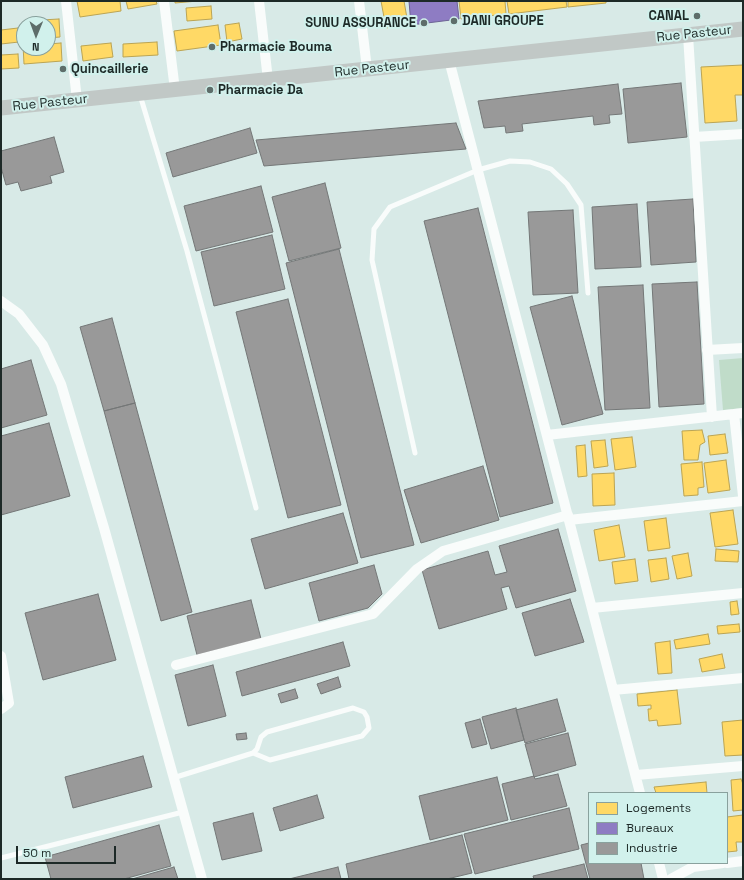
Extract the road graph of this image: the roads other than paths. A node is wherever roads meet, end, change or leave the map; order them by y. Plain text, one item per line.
1 (66, 1) edge
2 (164, 1) edge
3 (259, 1) edge
4 (359, 1) edge
5 (743, 29) edge
6 (688, 35) junction
7 (449, 60) junction
8 (367, 69) junction
9 (268, 80) junction
10 (175, 90) junction
11 (140, 94) junction
12 (77, 100) junction
13 (1, 108) edge
14 (743, 134) edge
15 (694, 137) junction
16 (478, 170) junction
17 (588, 293) dead end
18 (1, 301) edge
19 (743, 348) edge
20 (707, 350) junction
21 (738, 414) edge
22 (712, 417) junction
23 (547, 435) junction
24 (415, 453) dead end
25 (743, 496) edge
26 (743, 501) edge
27 (256, 508) dead end
28 (568, 518) junction
29 (743, 593) edge
30 (592, 608) junction
31 (1, 656) edge
32 (176, 665) dead end
33 (2, 668) edge
34 (743, 678) edge
35 (613, 690) junction
36 (1, 709) edge
37 (253, 753) junction
38 (743, 766) edge
39 (636, 775) junction
40 (174, 778) junction
41 (640, 792) edge
42 (183, 812) junction
43 (1, 858) edge
44 (743, 860) edge
45 (728, 862) edge
46 (659, 864) edge
47 (716, 864) edge
48 (202, 879) edge
49 (663, 879) edge
50 (671, 879) edge

1 - 12 street
2 - 10 street
3 - 9 street
4 - 8 street
5 - 6 main road, Rue Pasteur
6 - 7 main road, Rue Pasteur
6 - 15 street
7 - 8 main road, Rue Pasteur
7 - 16 street
8 - 9 main road, Rue Pasteur
9 - 10 main road, Rue Pasteur
10 - 11 main road, Rue Pasteur
11 - 12 main road, Rue Pasteur
11 - 27 lane
12 - 13 main road, Rue Pasteur
14 - 15 street
15 - 20 street
16 - 17 lane
16 - 23 street
16 - 24 lane
18 - 40 street
19 - 20 street
20 - 22 street
21 - 22 street
21 - 25 street
22 - 23 street
23 - 28 street
26 - 28 street
28 - 30 street
28 - 32 street
29 - 30 street
30 - 35 street
31 - 33 street
33 - 36 street
34 - 35 street
35 - 39 street
37 - 37 lane
37 - 40 lane
38 - 39 street
39 - 41 street
40 - 42 street
42 - 43 lane
42 - 48 street
44 - 45 street
46 - 49 street
47 - 50 street

